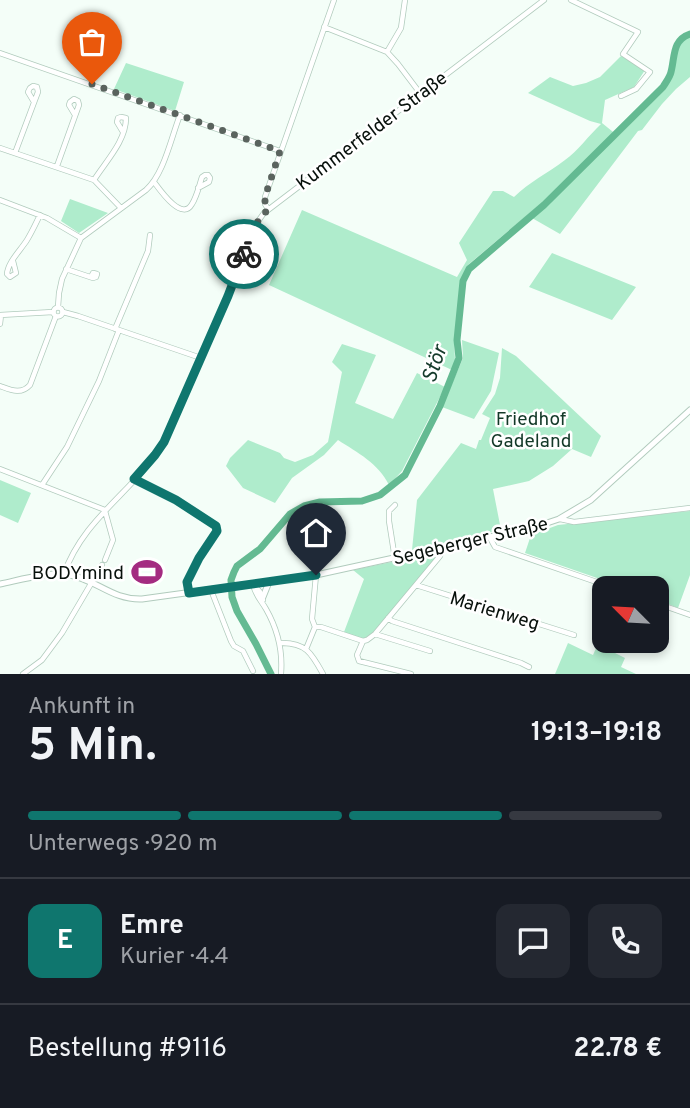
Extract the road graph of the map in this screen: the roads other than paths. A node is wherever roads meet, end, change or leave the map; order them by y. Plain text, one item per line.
1 (334, 0) edge
2 (405, 0) edge
3 (544, 0) edge
4 (571, 0) edge
5 (324, 27) junction
6 (387, 52) junction
7 (0, 53) edge
8 (421, 93) junction
9 (621, 96) dead end
10 (34, 102) dead end
11 (75, 115) dead end
12 (180, 115) junction
13 (123, 132) dead end
14 (0, 148) edge
15 (280, 151) junction
16 (15, 153) junction
17 (57, 167) junction
18 (94, 180) junction
19 (154, 182) junction
20 (198, 188) dead end
21 (0, 200) edge
22 (121, 208) junction
23 (268, 209) junction
24 (40, 215) junction
25 (150, 235) dead end
26 (81, 238) junction
27 (13, 261) dead end
28 (66, 269) junction
29 (90, 277) dead end
30 (56, 312) junction
31 (1, 315) edge
32 (0, 324) edge
33 (117, 329) junction
34 (201, 358) junction
35 (0, 386) edge
36 (690, 410) edge
37 (0, 469) edge
38 (134, 479) junction
39 (42, 485) junction
40 (395, 505) dead end
41 (690, 508) edge
42 (105, 510) junction
43 (559, 519) junction
44 (490, 538) junction
45 (443, 548) junction
46 (395, 559) junction
47 (64, 574) junction
48 (316, 575) junction
49 (592, 580) edge
50 (269, 582) junction
51 (93, 583) junction
52 (0, 584) edge
53 (253, 584) junction
54 (416, 585) junction
55 (212, 590) junction
56 (189, 593) junction
57 (263, 601) junction
58 (669, 608) edge
59 (690, 615) edge
60 (388, 618) junction
61 (315, 627) junction
62 (375, 634) junction
63 (574, 635) dead end
64 (363, 641) junction
65 (280, 643) junction
66 (306, 649) junction
67 (430, 651) dead end
68 (529, 667) dead end
69 (253, 671) dead end
70 (23, 674) edge
71 (281, 674) edge
72 (323, 674) edge
73 (411, 674) edge

1 - 5 street
2 - 6 street
3 - 8 street, Kummerfelder Straße
4 - 9 street
5 - 6 street
5 - 15 street
6 - 8 street
7 - 12 street
8 - 23 street, Kummerfelder Straße
10 - 16 street
11 - 17 street
12 - 15 street
12 - 19 street
13 - 18 street
14 - 16 street
15 - 23 street
16 - 17 street
17 - 18 street
18 - 22 street
19 - 20 street
19 - 22 street
21 - 24 street
22 - 26 street
23 - 34 street, Kummerfelder Straße
24 - 26 street
24 - 27 street
25 - 33 street
26 - 28 street
28 - 29 street
28 - 30 street
30 - 31 street
30 - 33 street
30 - 35 street
31 - 32 street
33 - 34 street
33 - 39 street
34 - 38 street, Kummerfelder Straße
36 - 43 main road, Segeberger Straße
37 - 39 street
38 - 42 street, Kummerfelder Straße
38 - 56 street
39 - 42 street
40 - 46 street
41 - 43 street
42 - 47 street, Kummerfelder Straße
42 - 51 street
43 - 44 main road, Segeberger Straße
44 - 45 main road, Segeberger Straße
44 - 49 street
45 - 46 main road, Segeberger Straße
45 - 54 street
46 - 48 main road, Segeberger Straße
47 - 51 main road, Segeberger Straße
47 - 52 main road, Segeberger Straße
48 - 50 main road, Segeberger Straße
48 - 61 street
50 - 53 main road, Segeberger Straße
50 - 57 main road
51 - 56 main road, Segeberger Straße
51 - 70 street
53 - 55 main road, Segeberger Straße
53 - 57 street
54 - 60 street
54 - 63 street, Marienweg
55 - 56 main road, Segeberger Straße
55 - 69 street
57 - 65 street
58 - 59 street
60 - 62 street
60 - 68 street
61 - 64 street
61 - 66 street
62 - 64 street
62 - 67 street
64 - 73 street
65 - 66 street
65 - 71 street
66 - 72 street

